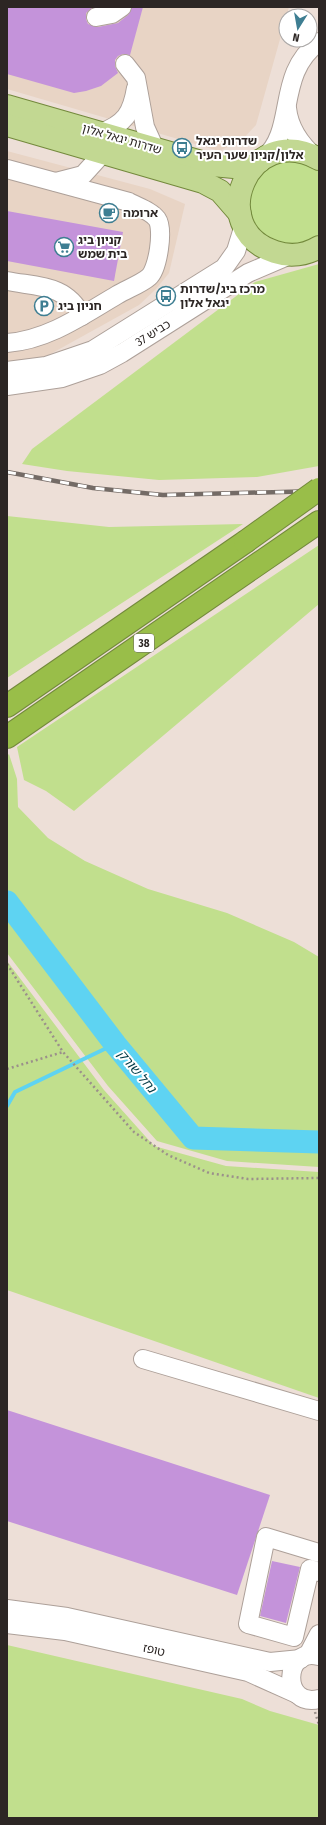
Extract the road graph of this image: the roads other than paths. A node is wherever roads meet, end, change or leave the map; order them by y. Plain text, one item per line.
1 (122, 7) edge
2 (96, 17) dead end
3 (319, 42) edge
4 (126, 64) dead end
5 (137, 83) junction
6 (286, 104) junction
7 (7, 106) edge
8 (7, 125) edge
9 (155, 148) junction
10 (98, 151) junction
11 (318, 158) edge
12 (262, 159) junction
13 (7, 169) edge
14 (55, 182) junction
15 (108, 197) junction
16 (242, 219) junction
17 (319, 246) edge
18 (290, 255) junction
19 (7, 280) edge
20 (82, 316) junction
21 (7, 344) edge
22 (7, 371) edge
23 (7, 386) edge
24 (319, 489) edge
25 (319, 522) edge
26 (7, 706) edge
27 (7, 737) edge
28 (143, 1359) dead end
29 (319, 1411) edge
30 (319, 1553) edge
31 (319, 1572) edge
32 (7, 1609) edge
33 (7, 1624) edge
34 (319, 1634) edge
35 (309, 1657) edge
36 (297, 1694) junction
37 (319, 1699) edge

1 - 2 street
3 - 6 street
4 - 5 street
5 - 9 street
5 - 10 street
6 - 11 street
6 - 12 street
7 - 10 main road, שדרות יגאל אלון
8 - 10 main road, שדרות יגאל אלון
9 - 10 main road, שדרות יגאל אלון
9 - 12 main road, שדרות יגאל אלון
10 - 14 street
10 - 15 street
10 - 16 main road, שדרות יגאל אלון
11 - 12 main road, שדרות יגאל אלון
12 - 16 main road
13 - 14 street
14 - 15 street
15 - 20 street
16 - 18 main road, שדרות יגאל אלון
16 - 22 street, כביש 37
17 - 18 main road
18 - 23 street, כביש 37
19 - 20 street
20 - 21 street
24 - 26 highway, 38, bridge
25 - 27 highway, 38
28 - 29 street
30 - 31 street
32 - 35 street, טופז
33 - 36 street, טופז
34 - 35 street
35 - 36 street
36 - 37 street, טופז

